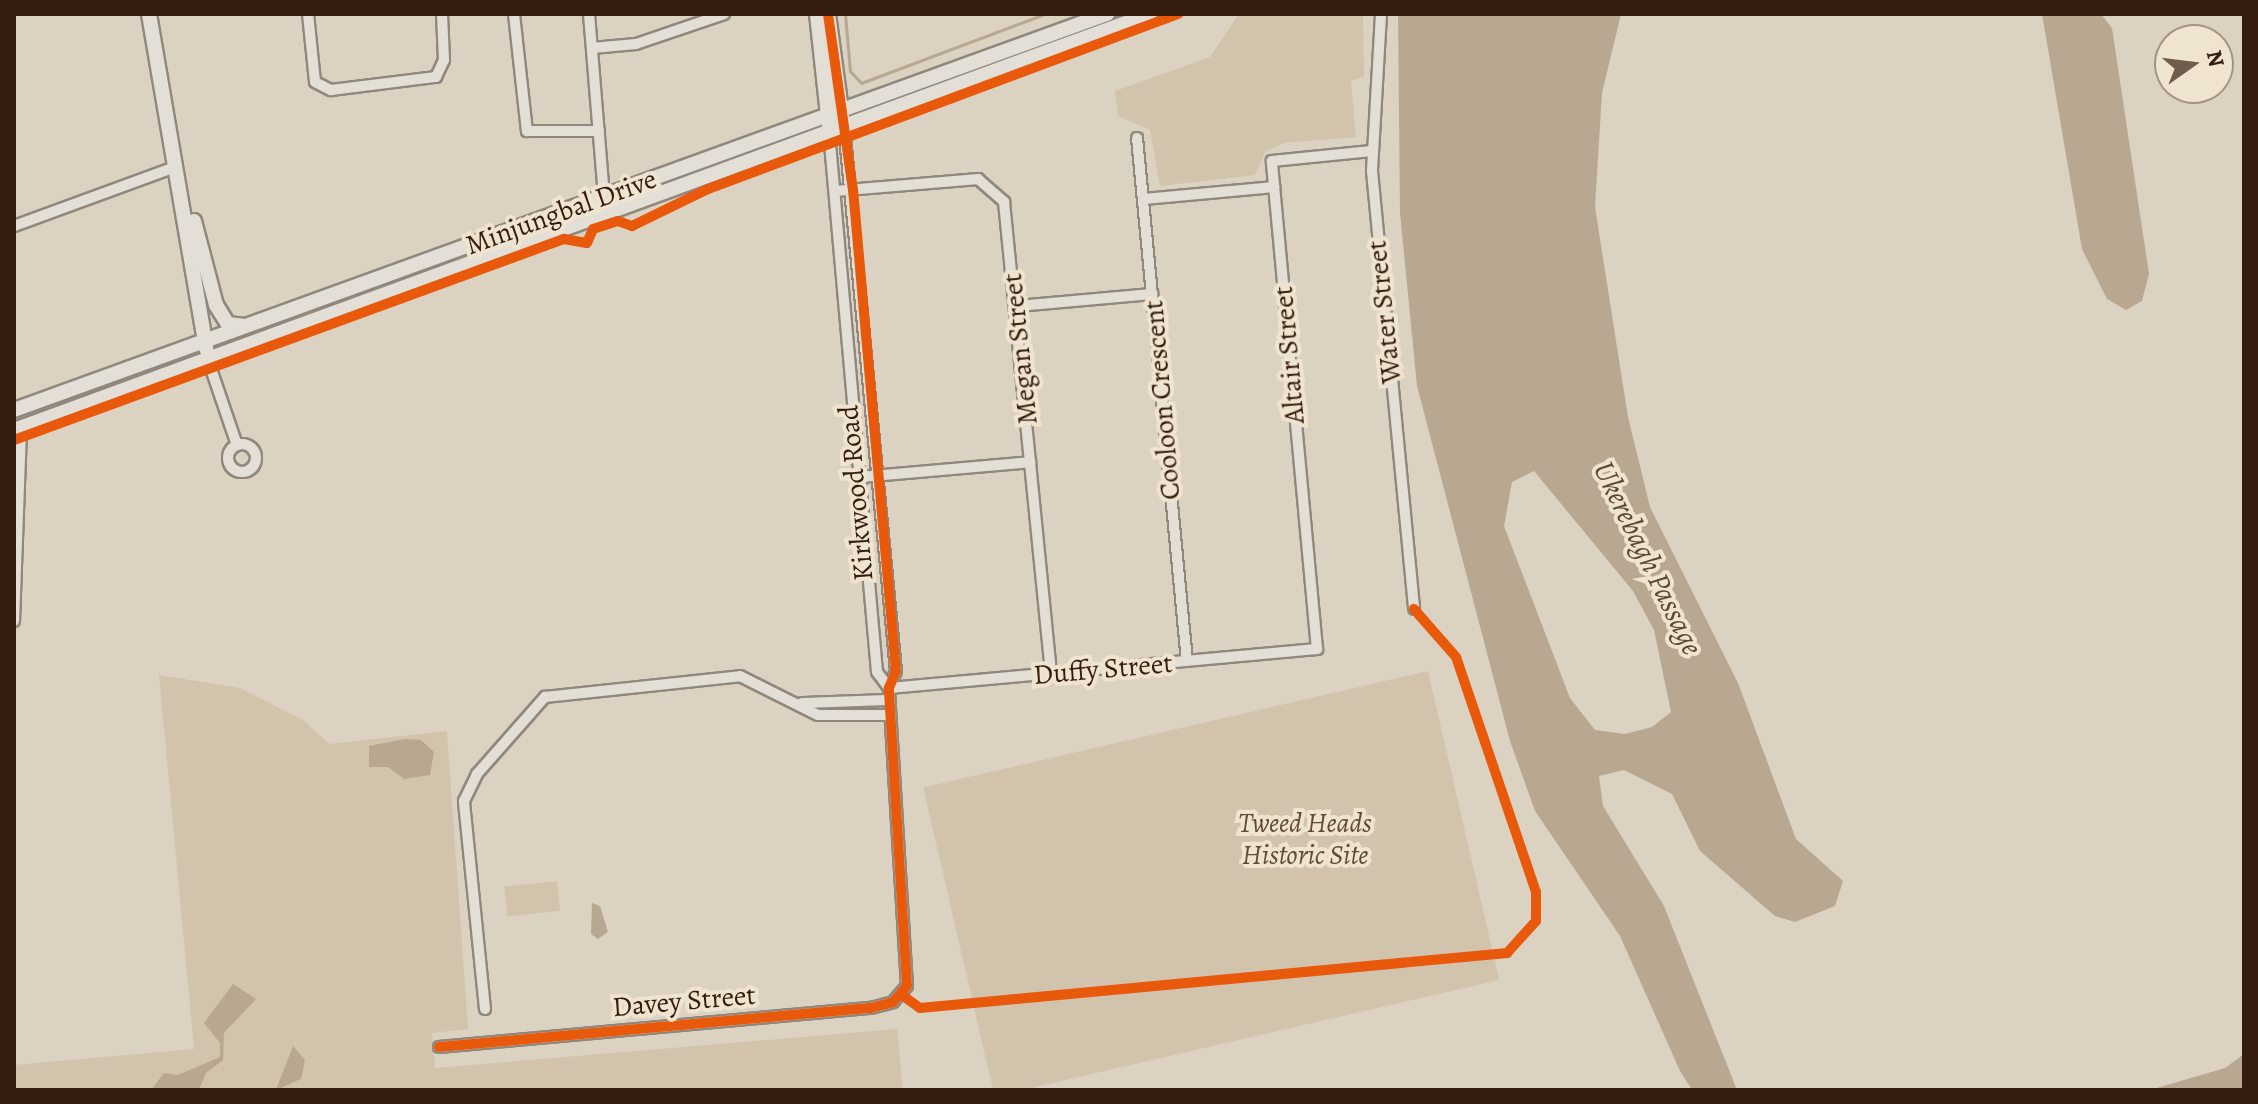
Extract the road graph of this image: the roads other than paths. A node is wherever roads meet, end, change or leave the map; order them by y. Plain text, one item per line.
1 (149, 14) edge
2 (308, 14) edge
3 (442, 14) edge
4 (514, 14) edge
5 (589, 14) edge
6 (724, 14) edge
7 (817, 14) edge
8 (828, 14) edge
9 (1107, 14) edge
10 (1150, 14) edge
11 (1381, 14) edge
12 (592, 48) junction
13 (834, 114) junction
14 (844, 126) junction
15 (599, 131) junction
16 (829, 132) junction
17 (1137, 138) dead end
18 (1372, 151) junction
19 (176, 171) junction
20 (1274, 187) junction
21 (853, 190) junction
22 (835, 191) junction
23 (604, 196) junction
24 (1144, 199) junction
25 (604, 216) junction
26 (14, 226) edge
27 (1152, 294) junction
28 (1017, 306) junction
29 (246, 326) junction
30 (205, 342) junction
31 (208, 360) junction
32 (14, 410) edge
33 (17, 428) edge
34 (237, 445) dead end
35 (1030, 462) junction
36 (879, 476) junction
37 (860, 477) junction
38 (1414, 609) dead end
39 (14, 621) edge
40 (1317, 649) joint
41 (1187, 661) junction
42 (1051, 675) junction
43 (889, 688) junction
44 (889, 700) junction
45 (801, 703) junction
46 (890, 715) junction
47 (909, 967) joint
48 (485, 1009) dead end
49 (439, 1047) dead end

1 - 19 main road
2 - 3 street
4 - 15 street
5 - 12 street
6 - 12 street
7 - 13 main road, Kirkwood Road
8 - 13 main road, Kirkwood Road
9 - 13 main road, Minjungbal Drive
10 - 14 main road, Minjungbal Drive
11 - 18 street, Water Street
12 - 15 street
13 - 14 main road, Kirkwood Road
13 - 16 main road, Kirkwood Road
13 - 23 main road, Minjungbal Drive
14 - 16 main road, Minjungbal Drive
14 - 21 street, Kirkwood Road
15 - 23 street
16 - 22 street, Kirkwood Road
16 - 25 main road, Minjungbal Drive
17 - 24 street, Cooloon Crescent
18 - 20 street, Altair Street
18 - 38 street, Water Street
19 - 26 street
19 - 29 main road
19 - 30 main road
20 - 24 street
20 - 40 street, Altair Street
21 - 22 street, Megan Street
21 - 28 street, Megan Street
21 - 36 street, Kirkwood Road
22 - 37 street, Kirkwood Road
23 - 25 main road
23 - 29 main road, Minjungbal Drive
24 - 27 street, Cooloon Crescent
25 - 31 main road, Minjungbal Drive
27 - 28 street
27 - 41 street, Cooloon Crescent
28 - 35 street, Megan Street
29 - 30 main road, Minjungbal Drive
30 - 31 main road
30 - 32 main road, Minjungbal Drive
31 - 33 main road, Minjungbal Drive
31 - 34 street
33 - 39 street
35 - 36 street
35 - 42 street, Megan Street
36 - 37 street
36 - 43 street, Kirkwood Road
37 - 43 street, Kirkwood Road
40 - 41 street, Duffy Street
41 - 42 street, Duffy Street
42 - 43 street, Duffy Street
43 - 44 street, Kirkwood Road
44 - 45 street
44 - 46 street, Kirkwood Road
45 - 46 street
45 - 48 street
46 - 47 street, Kirkwood Road
47 - 49 street, Davey Street

